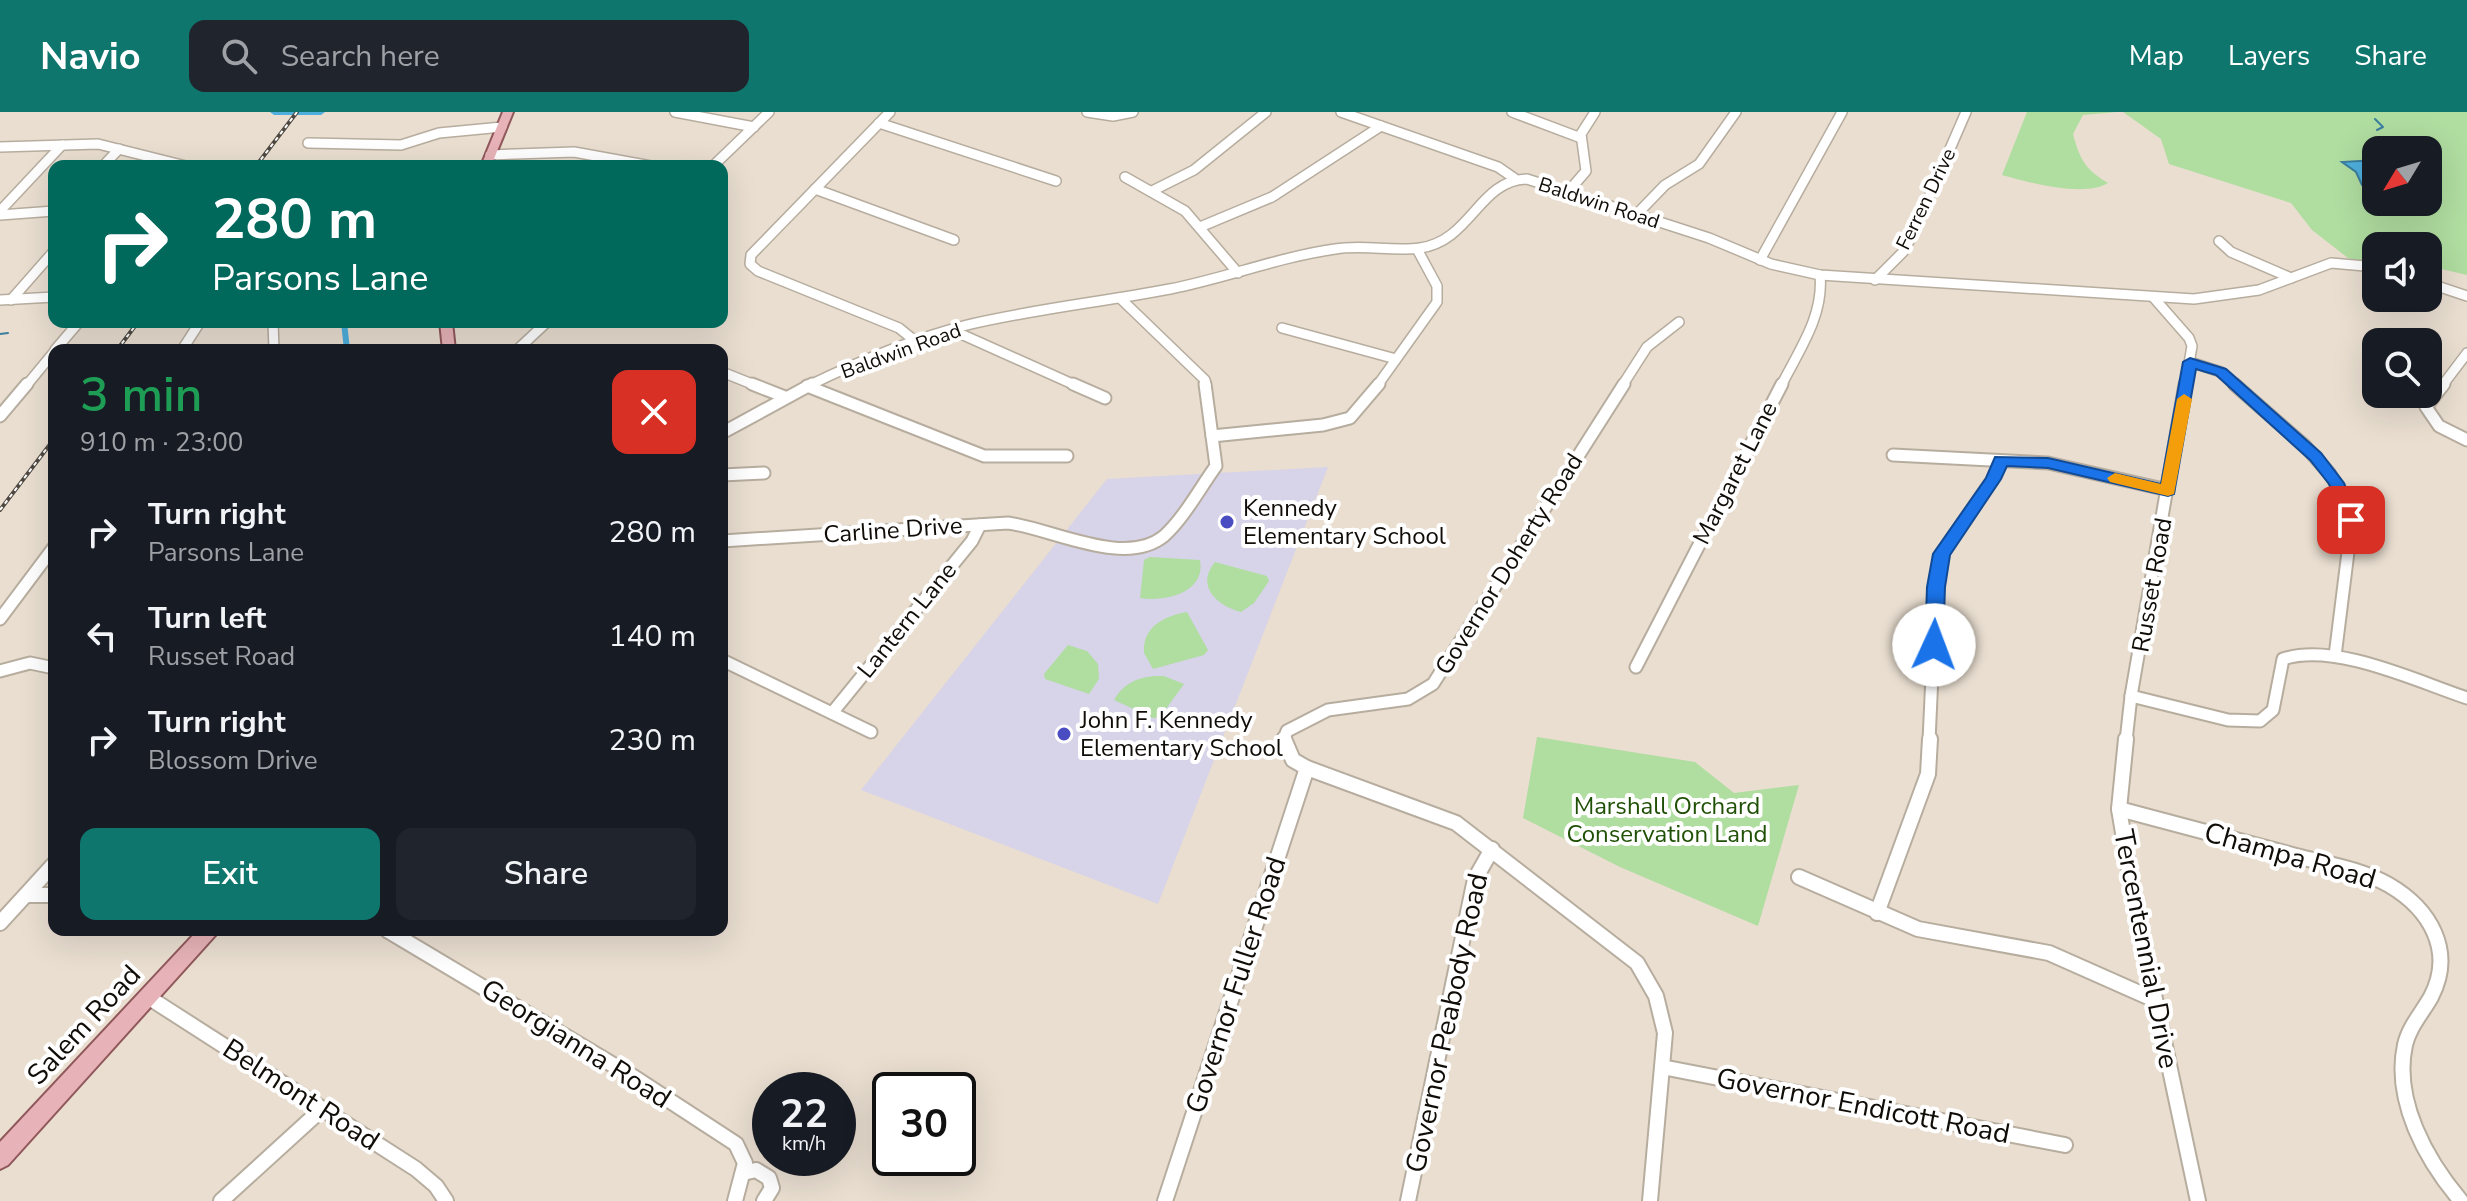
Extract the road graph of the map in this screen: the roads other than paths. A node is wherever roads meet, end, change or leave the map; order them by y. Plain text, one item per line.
1 (508, 112) edge
2 (675, 112) edge
3 (769, 112) edge
4 (890, 112) edge
5 (1087, 112) edge
6 (1133, 112) edge
7 (1266, 112) edge
8 (1341, 112) edge
9 (1512, 112) edge
10 (1595, 112) edge
11 (1736, 112) edge
12 (1842, 112) edge
13 (1966, 112) edge
14 (879, 123) junction
15 (1381, 126) junction
16 (502, 127) junction
17 (754, 127) junction
18 (1581, 138) junction
19 (308, 143) dead end
20 (62, 145) junction
21 (0, 147) edge
22 (119, 149) junction
23 (48, 160) edge
24 (48, 160) edge
25 (109, 160) edge
26 (162, 160) edge
27 (488, 160) edge
28 (618, 160) edge
29 (719, 160) edge
30 (1125, 177) dead end
31 (1514, 178) junction
32 (1056, 181) dead end
33 (815, 189) junction
34 (1152, 191) junction
35 (1568, 192) junction
36 (48, 211) edge
37 (0, 213) edge
38 (1636, 215) junction
39 (1200, 227) junction
40 (954, 240) dead end
41 (2219, 241) dead end
42 (1417, 249) junction
43 (48, 258) edge
44 (1760, 260) junction
45 (2362, 264) edge
46 (1238, 273) junction
47 (1820, 275) junction
48 (2291, 278) junction
49 (1875, 280) junction
50 (2442, 288) edge
51 (2467, 296) edge
52 (48, 297) edge
53 (1120, 298) junction
54 (2154, 298) junction
55 (0, 300) edge
56 (11, 300) junction
57 (1679, 322) dead end
58 (74, 328) edge
59 (541, 328) edge
60 (1282, 328) dead end
61 (952, 330) junction
62 (915, 341) junction
63 (61, 344) edge
64 (523, 344) edge
65 (2467, 353) edge
66 (48, 359) edge
67 (1396, 359) junction
68 (2190, 362) junction
69 (728, 374) edge
70 (807, 386) junction
71 (785, 397) junction
72 (1105, 398) dead end
73 (0, 416) edge
74 (728, 430) edge
75 (1212, 436) junction
76 (2467, 440) edge
77 (1893, 455) dead end
78 (1067, 456) dead end
79 (2001, 461) junction
80 (764, 473) dead end
81 (728, 475) edge
82 (2168, 490) junction
83 (980, 525) junction
84 (728, 541) edge
85 (48, 555) edge
86 (0, 619) edge
87 (2335, 656) junction
88 (48, 663) edge
89 (728, 663) edge
90 (1636, 667) dead end
91 (0, 671) edge
92 (2131, 696) junction
93 (2467, 698) edge
94 (832, 713) junction
95 (871, 732) dead end
96 (1307, 768) junction
97 (2119, 809) junction
98 (1492, 849) junction
99 (48, 871) edge
100 (1799, 877) dead end
101 (28, 895) junction
102 (48, 895) edge
103 (1877, 913) junction
104 (0, 923) edge
105 (204, 936) edge
106 (397, 936) edge
107 (148, 997) junction
108 (2155, 1000) junction
109 (1662, 1067) junction
110 (322, 1109) junction
111 (2065, 1145) dead end
112 (0, 1158) edge
113 (743, 1173) junction
114 (221, 1201) edge
115 (446, 1201) edge
116 (735, 1201) edge
117 (764, 1201) edge
118 (1165, 1201) edge
119 (1408, 1201) edge
120 (1650, 1201) edge
121 (2198, 1201) edge
122 (2461, 1201) edge

1 - 16 main road
2 - 17 street
3 - 17 street
4 - 14 street
5 - 6 street
7 - 34 street
8 - 15 street
9 - 18 street
10 - 18 street
11 - 38 street
12 - 44 street
13 - 49 street, Ferren Drive
14 - 32 street
14 - 33 street
15 - 31 street
15 - 39 street
16 - 19 street
16 - 27 main road
17 - 29 street
18 - 35 street
20 - 21 street
20 - 22 street
20 - 24 street
22 - 25 street
22 - 26 street
23 - 37 street
27 - 28 street
30 - 34 street
31 - 35 street, Baldwin Road
31 - 42 street, Baldwin Road
33 - 40 street
33 - 62 street
34 - 39 street
35 - 38 street, Baldwin Road
36 - 37 street
38 - 44 street, Baldwin Road
39 - 46 street
41 - 48 street
42 - 46 street, Baldwin Road
42 - 67 street
43 - 56 street
44 - 47 street, Baldwin Road
45 - 48 street, Baldwin Road
46 - 53 street, Baldwin Road
47 - 49 street, Baldwin Road
47 - 90 street, Margaret Lane
48 - 54 street, Baldwin Road
49 - 54 street, Baldwin Road
50 - 51 street
52 - 56 street
53 - 61 street, Baldwin Road
53 - 75 street, Carline Drive
54 - 68 street, Russet Road
55 - 56 street
57 - 96 street, Governor Doherty Road
58 - 63 street
59 - 64 street
60 - 67 street
61 - 62 street, Baldwin Road
61 - 72 street
62 - 70 street, Baldwin Road
65 - 76 street
66 - 73 street
67 - 75 street
68 - 82 street, Russet Road
68 - 87 street
69 - 71 street
70 - 71 street, Baldwin Road
70 - 78 street
71 - 74 street, Baldwin Road
75 - 83 street, Carline Drive
77 - 79 street
79 - 82 street
79 - 103 street
80 - 81 street
82 - 92 street, Russet Road
83 - 84 street, Carline Drive
83 - 94 street, Lantern Lane
85 - 86 street
87 - 92 street
87 - 93 street
88 - 91 street
89 - 94 street
92 - 97 street, Tercentennial Drive
94 - 95 street
96 - 98 street
96 - 118 street, Governor Fuller Road
97 - 108 street, Tercentennial Drive
97 - 122 street, Champa Road
98 - 109 street
98 - 119 street, Governor Peabody Road
99 - 101 street
100 - 103 street
101 - 102 street
101 - 104 street
103 - 108 street
105 - 107 main road, Salem Road
106 - 113 street, Georgianna Road
107 - 110 street, Belmont Road
107 - 112 main road, Salem Road
108 - 121 street, Tercentennial Drive
109 - 111 street, Governor Endicott Road
109 - 120 street
110 - 114 street
110 - 115 street, Belmont Road
113 - 116 street
113 - 117 street

